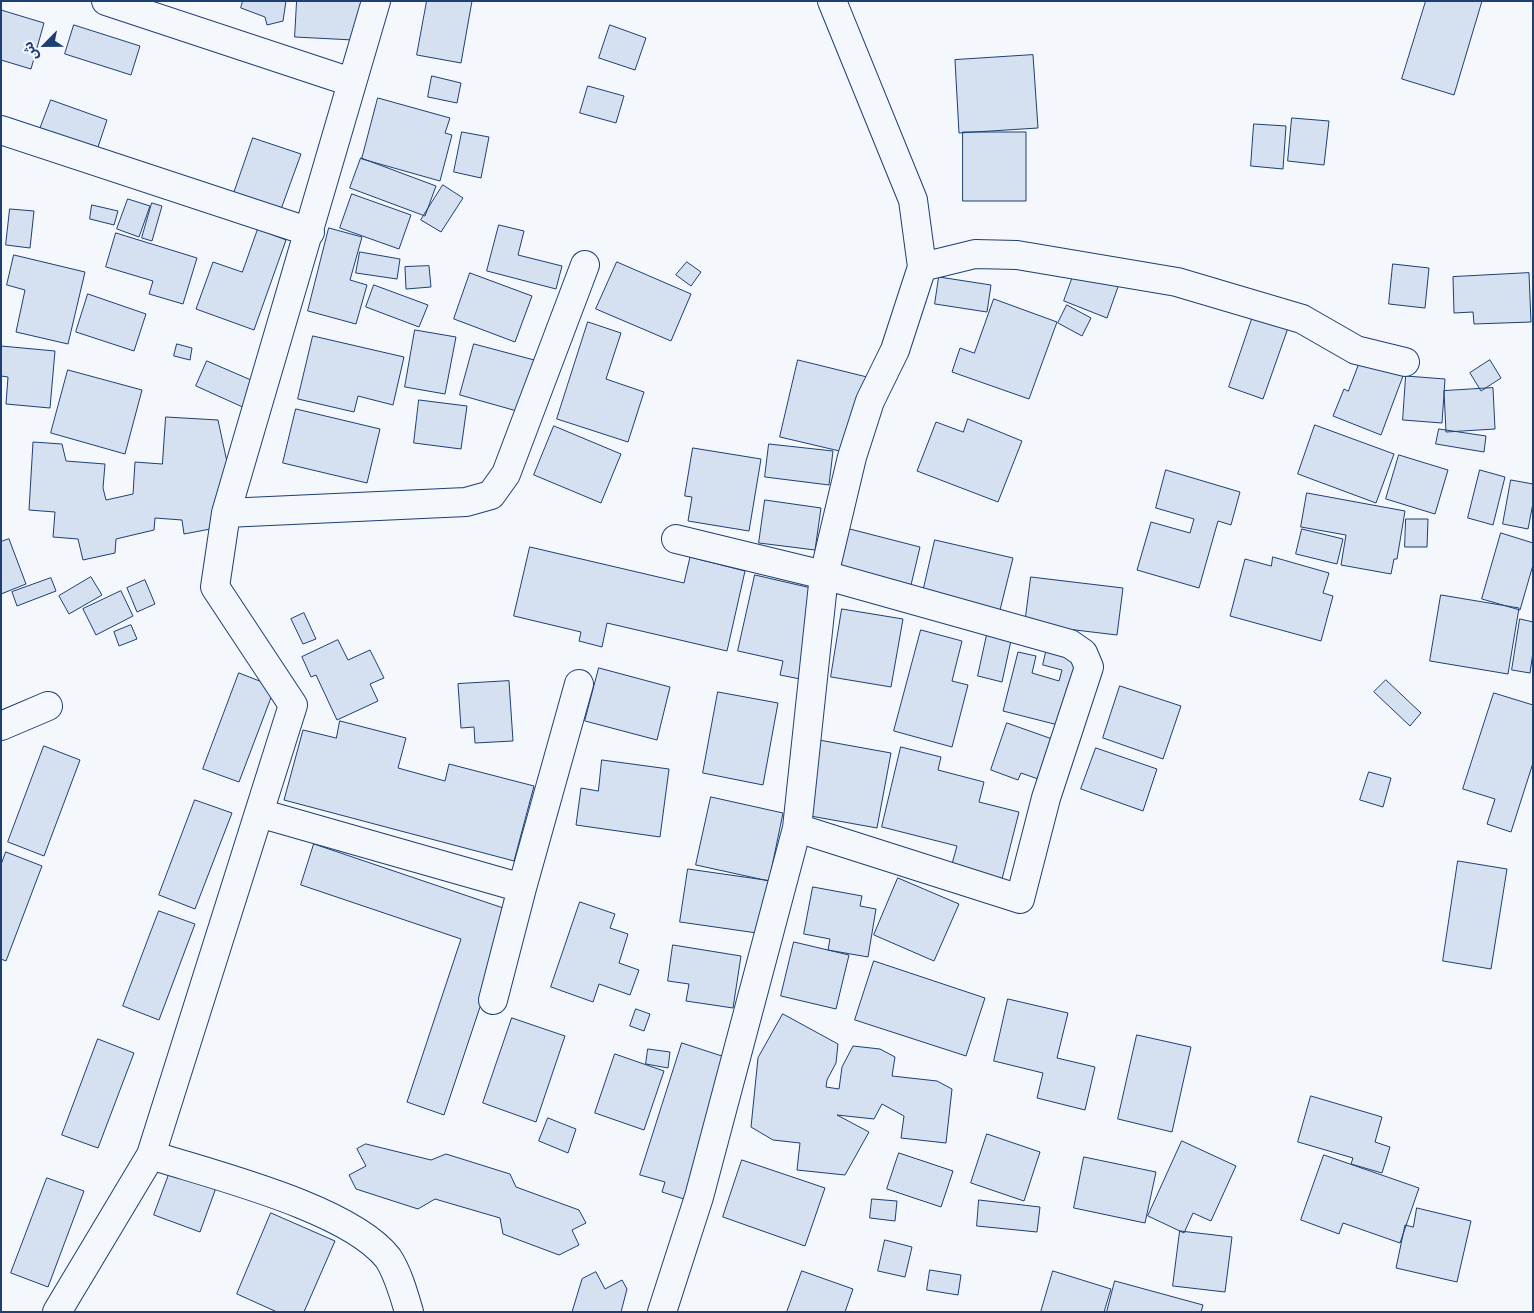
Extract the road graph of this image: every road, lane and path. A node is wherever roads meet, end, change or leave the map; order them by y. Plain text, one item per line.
1 (106, 1) edge
2 (376, 1) edge
3 (832, 1) edge
4 (351, 82) junction
5 (1, 130) edge
6 (310, 232) junction
7 (585, 265) dead end
8 (922, 267) junction
9 (1405, 362) dead end
10 (226, 513) junction
11 (676, 539) dead end
12 (824, 575) junction
13 (579, 684) dead end
14 (48, 706) dead end
15 (1, 726) edge
16 (259, 813) junction
17 (797, 828) junction
18 (522, 888) junction
19 (492, 1000) dead end
20 (151, 1155) junction
21 (56, 1312) edge
22 (409, 1312) edge
23 (662, 1312) edge

1 - 4 street
2 - 4 street
3 - 8 street
4 - 6 street
5 - 6 street
6 - 10 street
7 - 10 street
8 - 9 street
8 - 12 street
10 - 16 street
11 - 12 street
12 - 17 street
12 - 17 street
13 - 18 street
14 - 15 street
16 - 18 street
16 - 20 street
17 - 23 street
18 - 19 street
20 - 21 street
20 - 22 street

